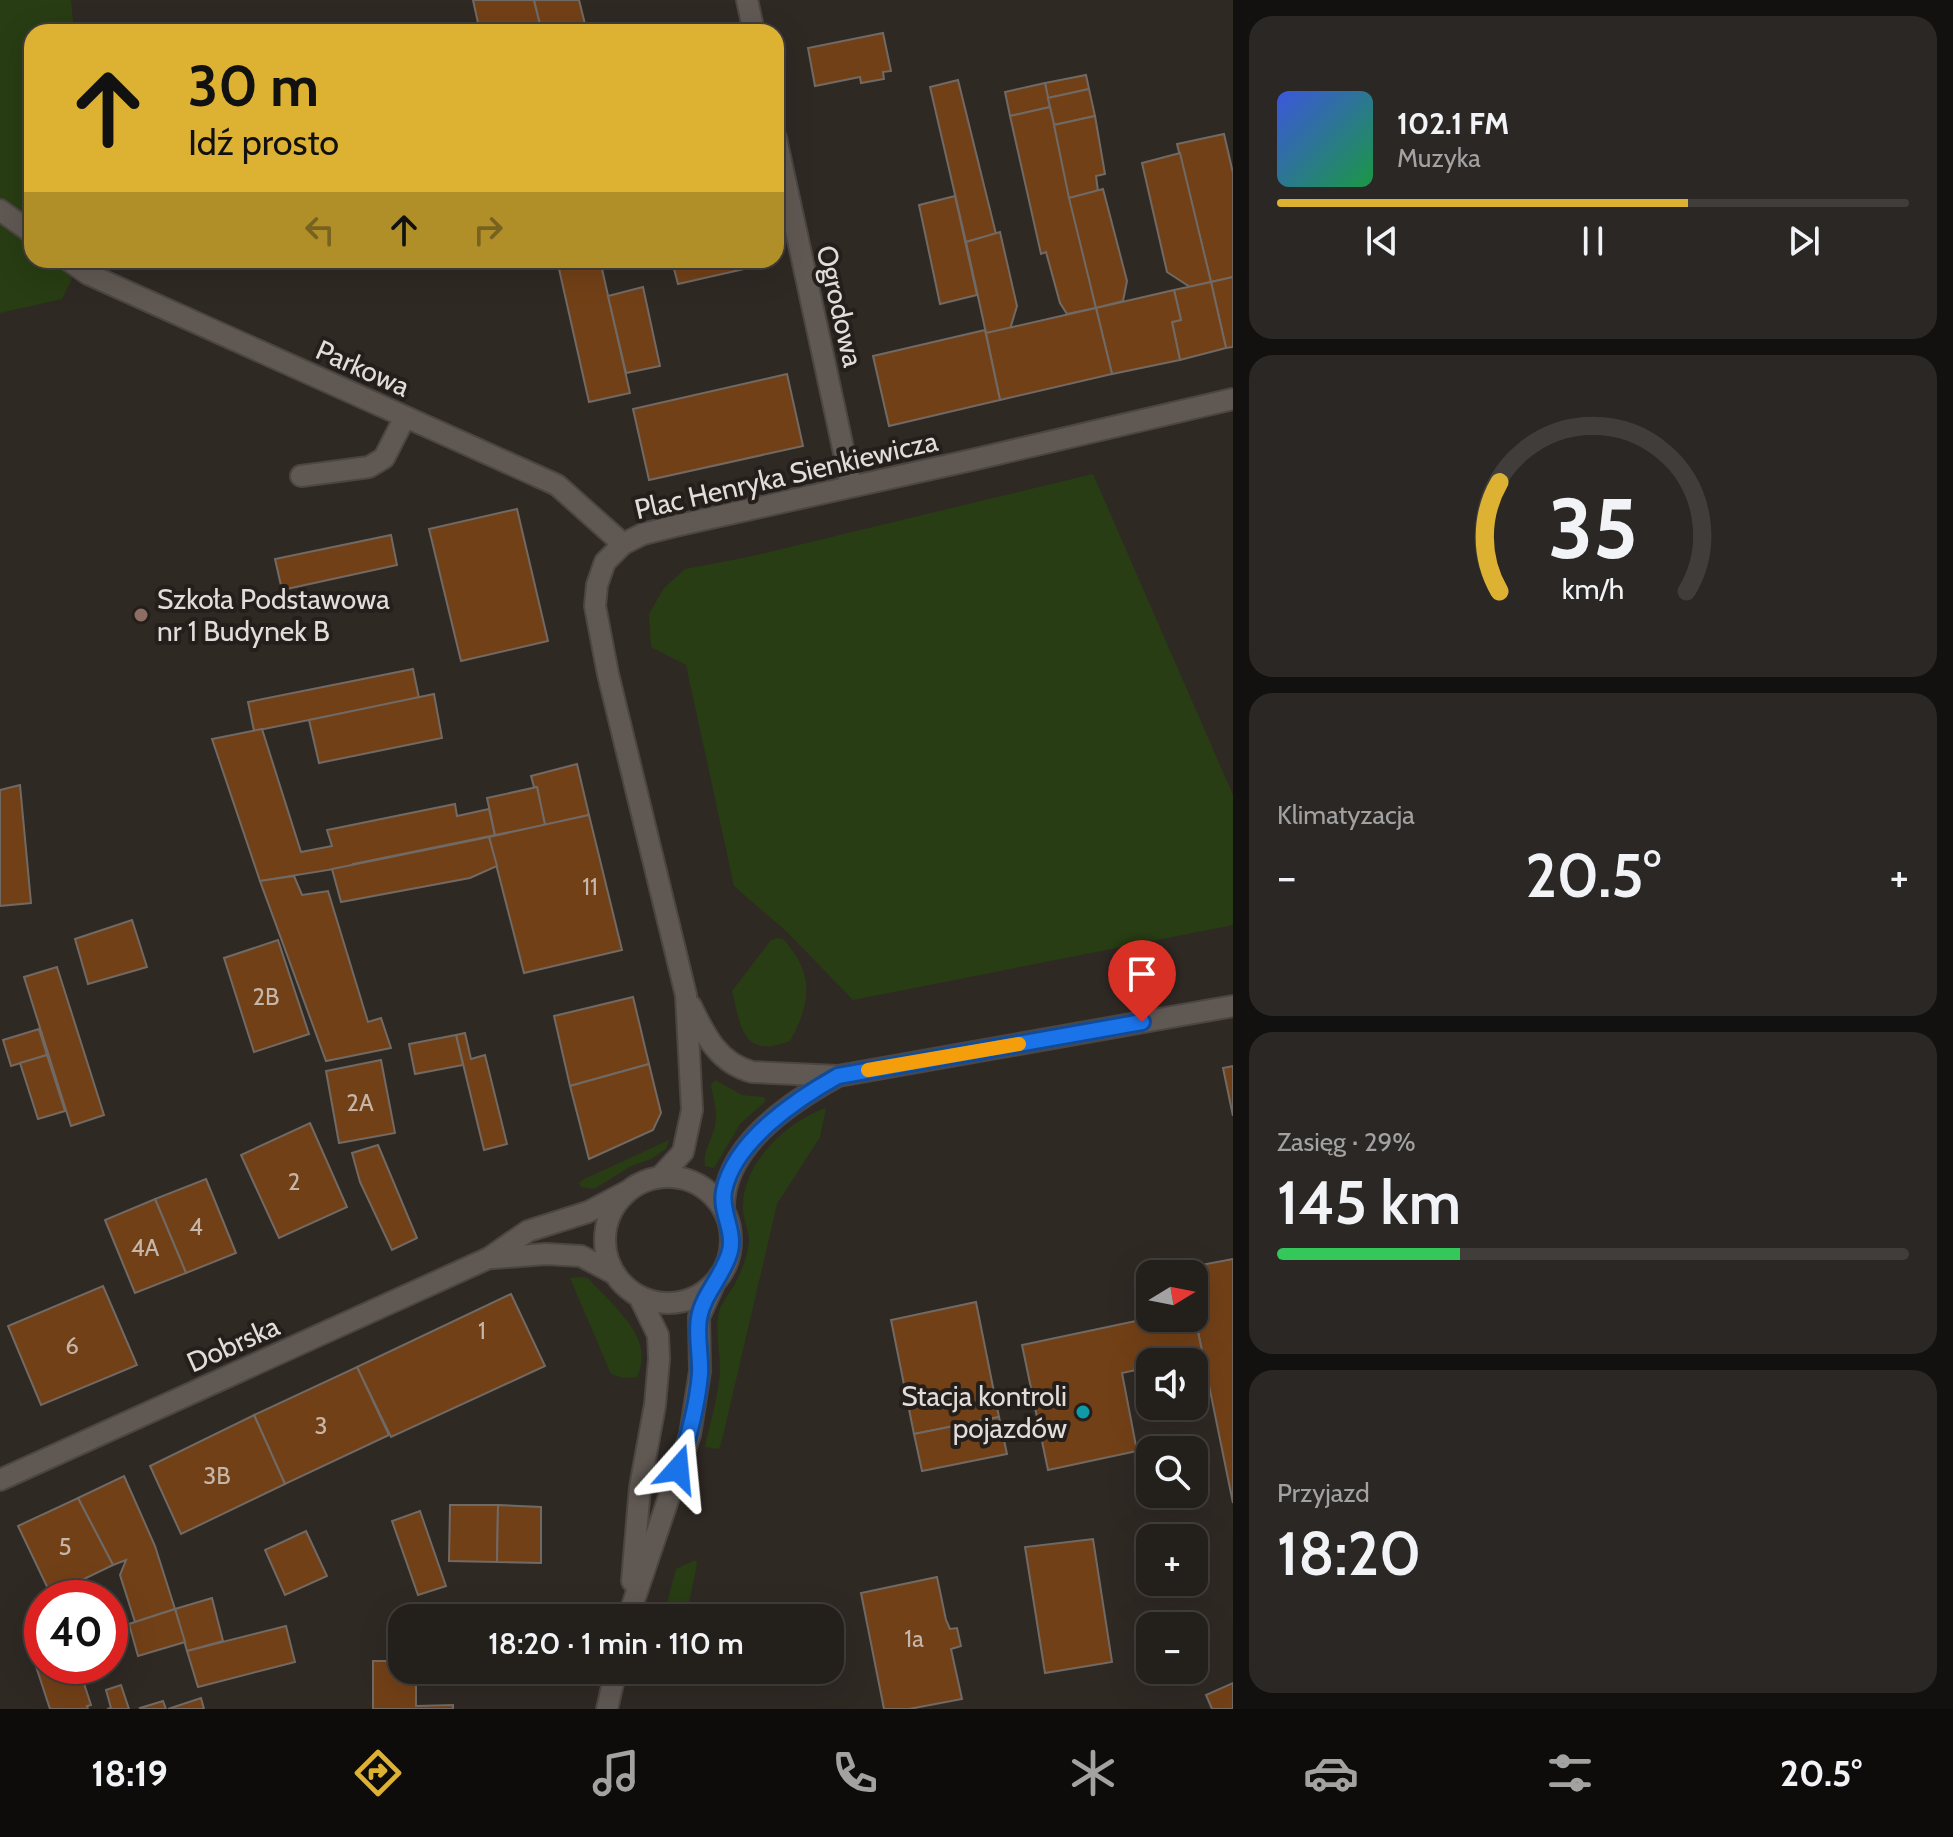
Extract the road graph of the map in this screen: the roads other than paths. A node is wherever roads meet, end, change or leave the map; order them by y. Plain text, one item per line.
1 (747, 0) edge
2 (752, 24) edge
3 (784, 175) edge
4 (0, 210) edge
5 (24, 227) edge
6 (79, 268) edge
7 (1233, 399) edge
8 (405, 417) junction
9 (301, 476) dead end
10 (851, 485) junction
11 (623, 544) junction
12 (686, 995) junction
13 (1233, 1006) edge
14 (838, 1076) junction
15 (660, 1177) junction
16 (626, 1192) junction
17 (724, 1211) junction
18 (489, 1258) junction
19 (613, 1273) junction
20 (716, 1280) junction
21 (639, 1296) junction
22 (0, 1480) edge
23 (630, 1604) edge
24 (633, 1604) edge
25 (613, 1684) edge
26 (607, 1709) edge

1 - 2 street
3 - 10 street, Ogrodowa
4 - 5 street
6 - 8 street, Parkowa
7 - 10 street, Plac Henryka Sienkiewicza
8 - 9 street
8 - 11 street, Parkowa
10 - 11 street, Plac Henryka Sienkiewicza
11 - 12 street, Plac Henryka Sienkiewicza
12 - 14 street, Plac Henryka Sienkiewicza
12 - 15 street, Plac Henryka Sienkiewicza
13 - 14 street, Plac Henryka Sienkiewicza
14 - 17 street, Plac Henryka Sienkiewicza
15 - 16 street
15 - 17 street
16 - 18 street, Dobrska
16 - 19 street
17 - 20 street
18 - 19 street, Dobrska
18 - 22 street, Dobrska
19 - 21 street
20 - 21 street
20 - 24 street
21 - 23 street
25 - 26 street

